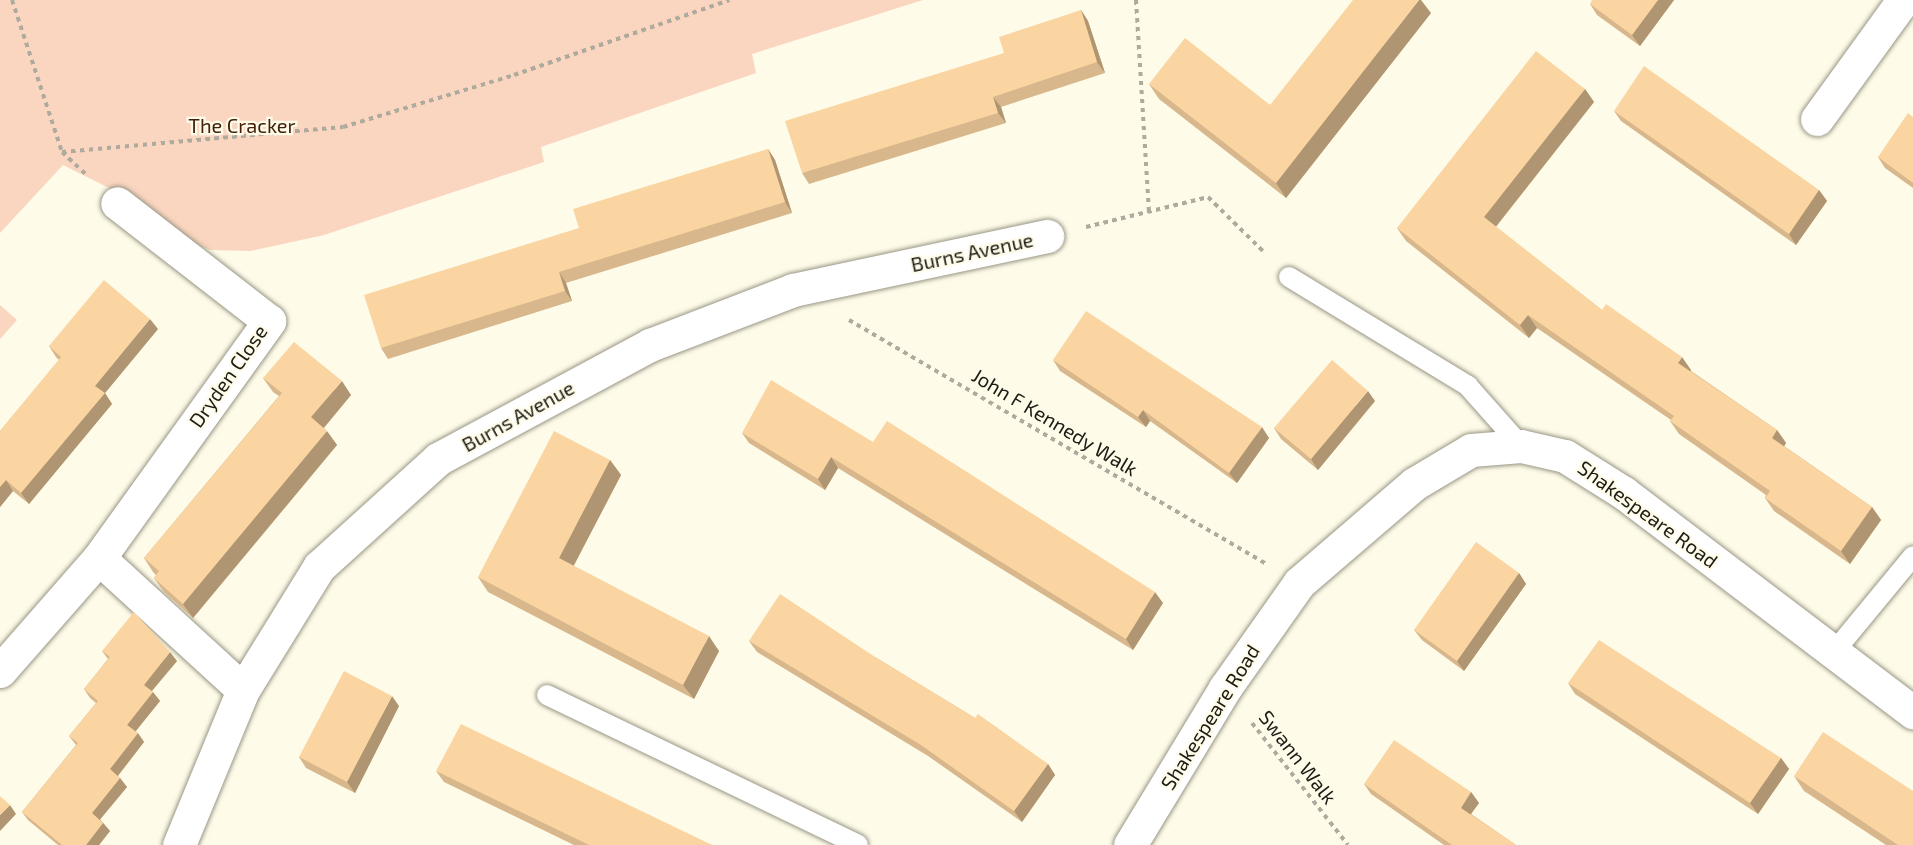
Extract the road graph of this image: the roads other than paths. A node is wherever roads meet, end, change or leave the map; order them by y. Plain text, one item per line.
1 (1903, 0) edge
2 (1816, 119) dead end
3 (117, 203) road end
4 (1047, 236) road end
5 (1289, 277) road end
6 (1521, 446) junction
7 (1913, 556) edge
8 (99, 558) junction
9 (1834, 652) junction
10 (0, 671) edge
11 (243, 690) junction
12 (547, 695) dead end
13 (1913, 711) edge
14 (178, 845) edge
15 (858, 845) edge
16 (1130, 845) edge

1 - 2 street
3 - 8 street, Dryden Close
4 - 11 street, Burns Avenue
5 - 6 lane
6 - 9 street, Shakespeare Road
6 - 16 street, Shakespeare Road
7 - 9 lane
8 - 10 street, Dryden Close
8 - 11 street
9 - 13 street, Shakespeare Road
11 - 14 street, Burns Avenue
12 - 15 lane

